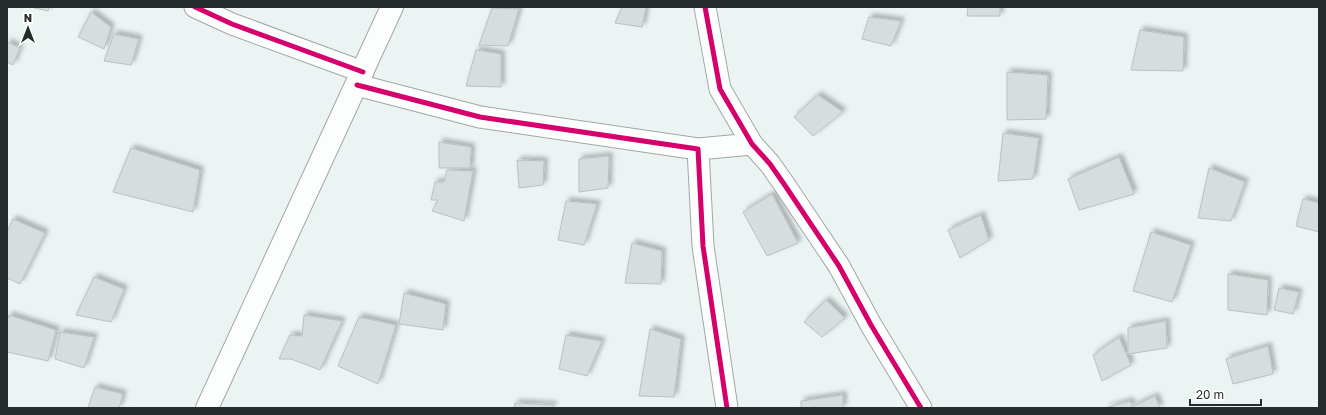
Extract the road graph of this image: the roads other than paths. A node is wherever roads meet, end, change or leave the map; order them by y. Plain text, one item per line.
1 (195, 7) edge
2 (392, 7) edge
3 (705, 7) edge
4 (360, 79) junction
5 (752, 144) junction
6 (698, 149) junction
7 (207, 408) edge
8 (727, 408) edge
9 (921, 408) edge

1 - 4 street
2 - 4 main road
3 - 5 street
4 - 6 street
4 - 7 main road
5 - 6 street
5 - 9 street
6 - 8 street

